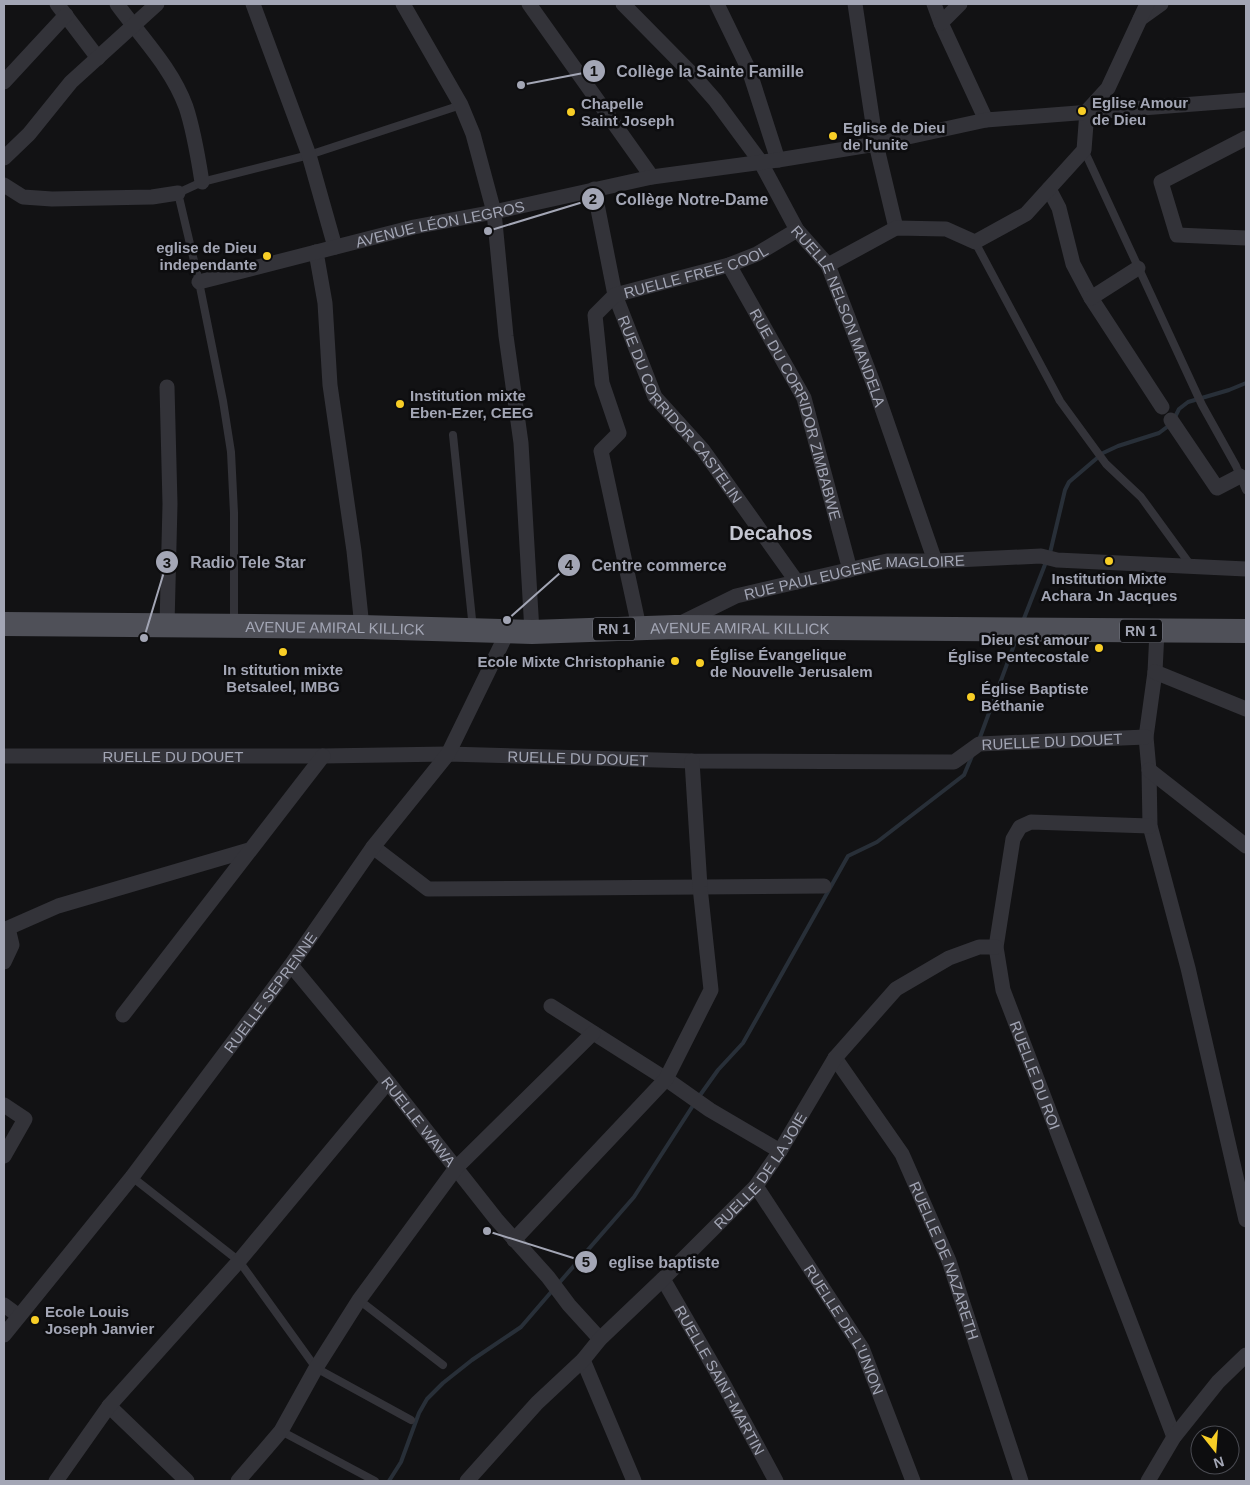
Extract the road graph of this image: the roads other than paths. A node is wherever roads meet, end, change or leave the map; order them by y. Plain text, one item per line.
1 (117, 4) edge
2 (157, 4) edge
3 (254, 4) edge
4 (403, 4) edge
5 (530, 4) edge
6 (623, 4) edge
7 (717, 4) edge
8 (855, 4) edge
9 (934, 4) edge
10 (960, 4) edge
11 (1147, 4) edge
12 (1161, 4) edge
13 (62, 9) edge
14 (1140, 20) junction
15 (941, 23) junction
16 (132, 25) junction
17 (98, 58) junction
18 (4, 82) edge
19 (461, 105) junction
20 (1245, 105) edge
21 (1087, 112) junction
22 (986, 120) junction
23 (1246, 138) edge
24 (876, 144) junction
25 (1084, 150) junction
26 (309, 155) junction
27 (4, 158) edge
28 (778, 160) junction
29 (760, 161) junction
30 (652, 177) junction
31 (202, 182) junction
32 (4, 185) edge
33 (594, 189) junction
34 (1049, 189) junction
35 (178, 193) junction
36 (4, 197) edge
37 (23, 197) junction
38 (494, 212) junction
39 (896, 228) junction
40 (797, 230) junction
41 (1246, 238) edge
42 (975, 242) junction
43 (335, 246) junction
44 (316, 252) junction
45 (729, 265) junction
46 (828, 265) junction
47 (1138, 268) junction
48 (199, 282) junction
49 (615, 295) junction
50 (1091, 298) junction
51 (167, 387) dead end
52 (1162, 407) dead end
53 (1171, 420) dead end
54 (453, 435) dead end
55 (1240, 476) junction
56 (1246, 490) edge
57 (935, 561) junction
58 (1192, 568) junction
59 (1246, 569) edge
60 (850, 570) junction
61 (797, 582) junction
62 (4, 624) edge
63 (166, 625) junction
64 (234, 626) junction
65 (362, 627) junction
66 (675, 627) junction
67 (639, 628) junction
68 (473, 631) junction
69 (508, 631) junction
70 (1157, 631) junction
71 (1246, 631) edge
72 (532, 632) junction
73 (1155, 672) junction
74 (1246, 709) edge
75 (1146, 737) junction
76 (448, 754) junction
77 (4, 756) edge
78 (323, 756) junction
79 (692, 761) junction
80 (1149, 770) junction
81 (1150, 826) junction
82 (1246, 846) edge
83 (373, 847) junction
84 (249, 850) junction
85 (824, 886) dead end
86 (700, 888) junction
87 (996, 947) junction
88 (4, 962) edge
89 (291, 966) junction
90 (550, 1006) dead end
91 (123, 1015) dead end
92 (593, 1033) junction
93 (835, 1058) junction
94 (666, 1079) junction
95 (388, 1082) junction
96 (4, 1106) edge
97 (780, 1151) junction
98 (4, 1156) edge
99 (456, 1168) junction
100 (132, 1178) junction
101 (756, 1186) junction
102 (1246, 1220) edge
103 (514, 1240) junction
104 (239, 1262) junction
105 (663, 1279) junction
106 (359, 1300) junction
107 (4, 1305) edge
108 (19, 1316) junction
109 (4, 1334) edge
110 (600, 1339) junction
111 (1246, 1355) edge
112 (583, 1360) junction
113 (443, 1365) dead end
114 (316, 1368) junction
115 (109, 1406) junction
116 (411, 1420) dead end
117 (281, 1431) junction
118 (1174, 1437) junction
119 (56, 1481) edge
120 (187, 1481) edge
121 (238, 1481) edge
122 (375, 1481) edge
123 (467, 1481) edge
124 (634, 1481) edge
125 (776, 1481) edge
126 (913, 1481) edge
127 (1021, 1481) edge
128 (1148, 1481) edge

1 - 16 street
2 - 16 street
3 - 26 street
4 - 19 street
5 - 30 street
6 - 29 street, RUELLE NELSON MANDELA
7 - 28 street
8 - 24 street
9 - 15 street
10 - 15 street
11 - 14 street
12 - 14 street
13 - 17 street
13 - 18 street
14 - 21 street
15 - 22 street
16 - 17 street
16 - 31 street
17 - 27 street
19 - 26 lane
19 - 38 street
20 - 21 street, AVENUE LÉON LEGROS
21 - 22 street, AVENUE LÉON LEGROS
21 - 25 street
22 - 24 street, AVENUE LÉON LEGROS
23 - 41 street
24 - 28 street, AVENUE LÉON LEGROS
24 - 39 street
25 - 34 street
25 - 47 lane
26 - 31 lane
26 - 43 street
28 - 29 street, AVENUE LÉON LEGROS
29 - 30 street, AVENUE LÉON LEGROS
29 - 40 street, RUELLE NELSON MANDELA
30 - 33 street, AVENUE LÉON LEGROS
31 - 35 lane
32 - 37 street
33 - 38 street, AVENUE LÉON LEGROS
33 - 49 street, RUE DU CORRIDOR CASTELIN
34 - 42 street
34 - 50 street
35 - 37 street
35 - 48 lane
36 - 37 street
38 - 43 street, AVENUE LÉON LEGROS
38 - 72 street
39 - 42 street
39 - 46 street
40 - 45 street, RUELLE FREE COOL
40 - 46 street, RUELLE NELSON MANDELA
42 - 58 lane
43 - 44 street, AVENUE LÉON LEGROS
44 - 48 street, AVENUE LÉON LEGROS
44 - 65 street
45 - 49 street, RUELLE FREE COOL
45 - 60 street, RUE DU CORRIDOR ZIMBABWE
46 - 57 street, RUELLE NELSON MANDELA
47 - 50 street
47 - 55 lane
48 - 64 lane
49 - 61 street, RUE DU CORRIDOR CASTELIN
49 - 67 street, RUELLE FREE COOL
50 - 52 street
51 - 63 street
53 - 55 street
54 - 68 lane
55 - 56 lane
57 - 58 street, RUE PAUL EUGENE MAGLOIRE
57 - 60 street, RUE PAUL EUGENE MAGLOIRE
58 - 59 street, RUE PAUL EUGENE MAGLOIRE
60 - 61 street, RUE PAUL EUGENE MAGLOIRE
61 - 66 street, RUE PAUL EUGENE MAGLOIRE
62 - 63 main road, RN 1
63 - 64 main road, RN 1
64 - 65 main road, AVENUE AMIRAL KILLICK / RN 1
65 - 68 main road, AVENUE AMIRAL KILLICK / RN 1
66 - 67 main road, AVENUE AMIRAL KILLICK / RN 1
66 - 70 main road, AVENUE AMIRAL KILLICK / RN 1
67 - 72 main road, AVENUE AMIRAL KILLICK / RN 1
68 - 69 main road, AVENUE AMIRAL KILLICK / RN 1
69 - 72 main road, AVENUE AMIRAL KILLICK / RN 1
69 - 76 street, RUELLE SEPRENNE
70 - 71 main road, AVENUE AMIRAL KILLICK / RN 1
70 - 73 street
73 - 74 street
73 - 75 street
75 - 79 street, RUELLE DU DOUET
75 - 80 street
76 - 78 street, RUELLE DU DOUET
76 - 79 street, RUELLE DU DOUET
76 - 83 street, RUELLE SEPRENNE
77 - 78 street, RUELLE DU DOUET
78 - 84 street
79 - 86 street
80 - 81 street
80 - 82 street
81 - 87 street, RUELLE DU ROI
81 - 102 street
83 - 86 street
83 - 89 street, RUELLE SEPRENNE
84 - 88 street
84 - 91 street
85 - 86 street
86 - 94 street
87 - 93 street, RUELLE DE LA JOIE
87 - 118 street, RUELLE DU ROI
89 - 95 street, RUELLE WAWA
89 - 100 street, RUELLE SEPRENNE
90 - 92 street
92 - 94 street
92 - 99 street
93 - 97 street, RUELLE DE LA JOIE
93 - 127 street, RUELLE DE NAZARETH
94 - 97 street
94 - 103 street
95 - 99 street, RUELLE WAWA
95 - 104 street
96 - 98 street
97 - 101 street, RUELLE DE LA JOIE
99 - 103 street, RUELLE WAWA
99 - 106 street
100 - 104 lane
100 - 108 street, RUELLE SEPRENNE
101 - 105 street, RUELLE DE LA JOIE
101 - 126 street, RUELLE DE L'UNION
103 - 110 street, RUELLE WAWA
104 - 114 lane
104 - 115 street
105 - 110 street, RUELLE DE LA JOIE
105 - 125 street, RUELLE SAINT-MARTIN
106 - 113 lane
106 - 114 street
107 - 108 street
108 - 109 street, RUELLE SEPRENNE
110 - 112 street, RUELLE DE LA JOIE
111 - 118 street
112 - 123 street, RUELLE DE LA JOIE
112 - 124 street
114 - 116 lane
114 - 117 street
115 - 119 street
115 - 120 street
117 - 121 street
117 - 122 lane
118 - 128 street

